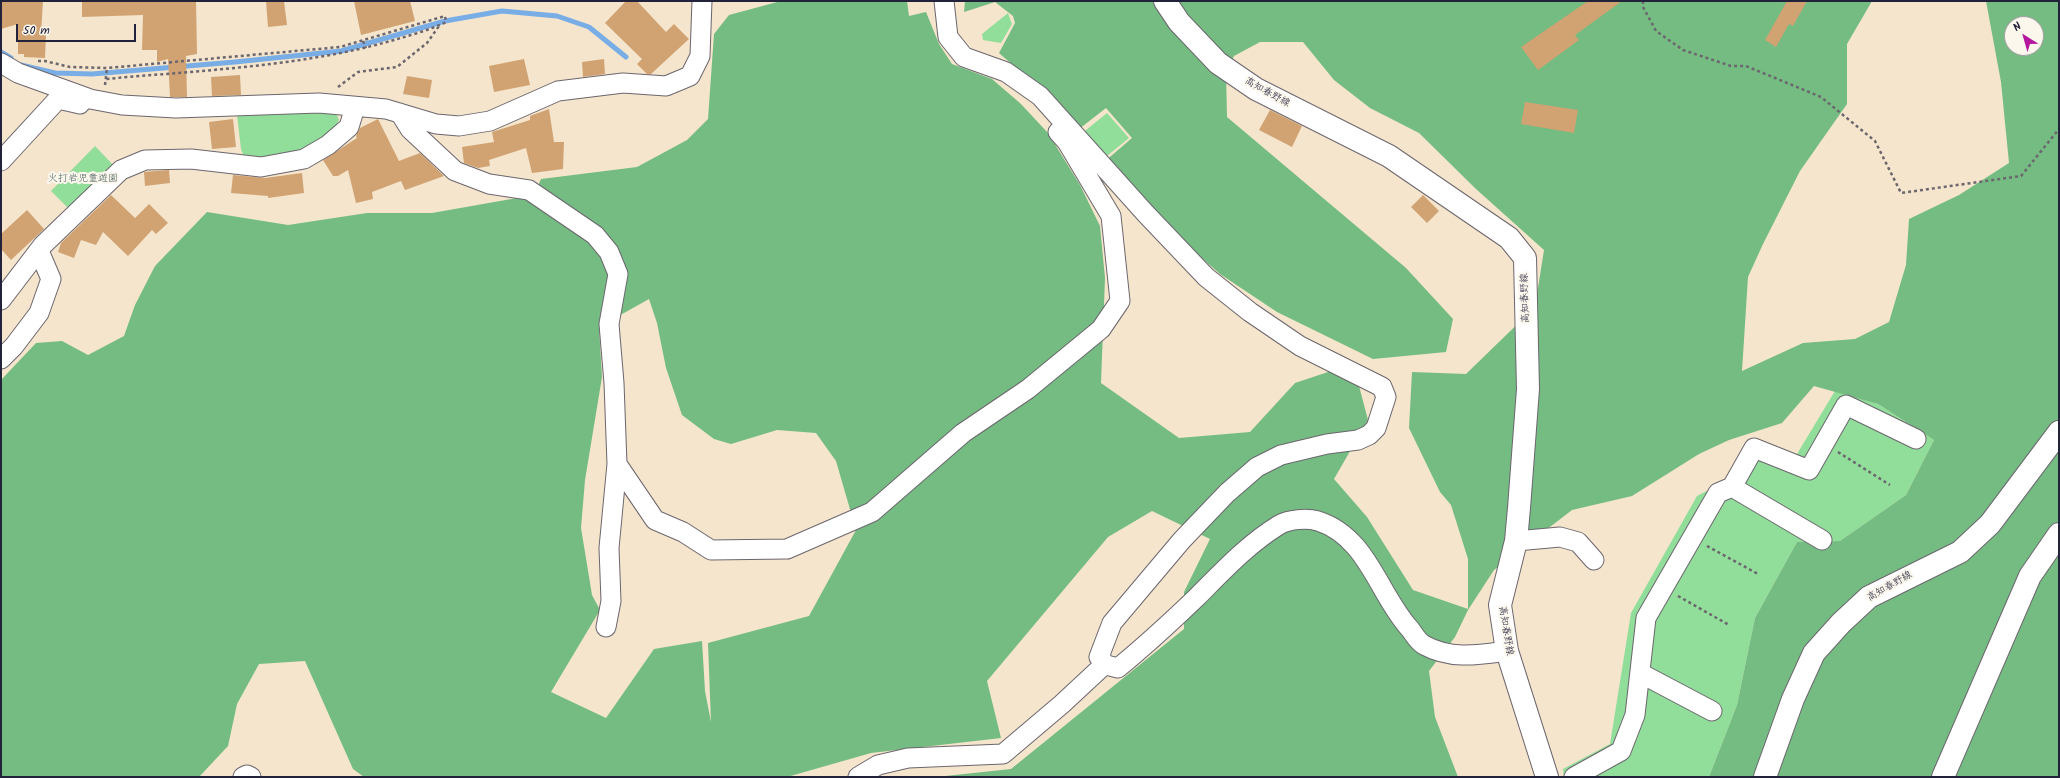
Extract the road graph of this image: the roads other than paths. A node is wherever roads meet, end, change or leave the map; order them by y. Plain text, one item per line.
1 (702, 1) edge
2 (944, 1) edge
3 (1165, 1) edge
4 (1, 63) edge
5 (1006, 72) junction
6 (54, 86) junction
7 (97, 100) junction
8 (355, 107) junction
9 (400, 114) junction
10 (1, 151) edge
11 (1, 161) edge
12 (39, 251) junction
13 (1, 300) edge
14 (1, 359) edge
15 (2059, 432) edge
16 (1916, 439) dead end
17 (617, 464) junction
18 (1732, 487) junction
19 (2059, 534) edge
20 (1822, 540) dead end
21 (1516, 541) junction
22 (1594, 560) dead end
23 (606, 626) dead end
24 (1507, 651) junction
25 (1105, 664) junction
26 (1640, 673) junction
27 (1712, 711) dead end
28 (243, 777) edge
29 (251, 777) edge
30 (858, 777) edge
31 (1546, 777) edge
32 (1574, 777) edge
33 (1765, 777) edge
34 (1943, 777) edge

1 - 9 street
2 - 5 street
3 - 21 main road, 高知春野線
4 - 6 street
5 - 17 street
5 - 25 street
6 - 7 street
6 - 10 street
7 - 8 street
7 - 11 street
8 - 9 street
8 - 12 street
9 - 17 street
12 - 13 street
12 - 14 street
15 - 33 main road, 高知春野線
16 - 18 street
17 - 23 street
18 - 20 street
18 - 26 street
19 - 34 main road
21 - 22 street
21 - 24 main road, 高知春野線
24 - 25 street
24 - 31 main road, 高知春野線
25 - 30 street
26 - 27 street
26 - 32 street
28 - 29 street

